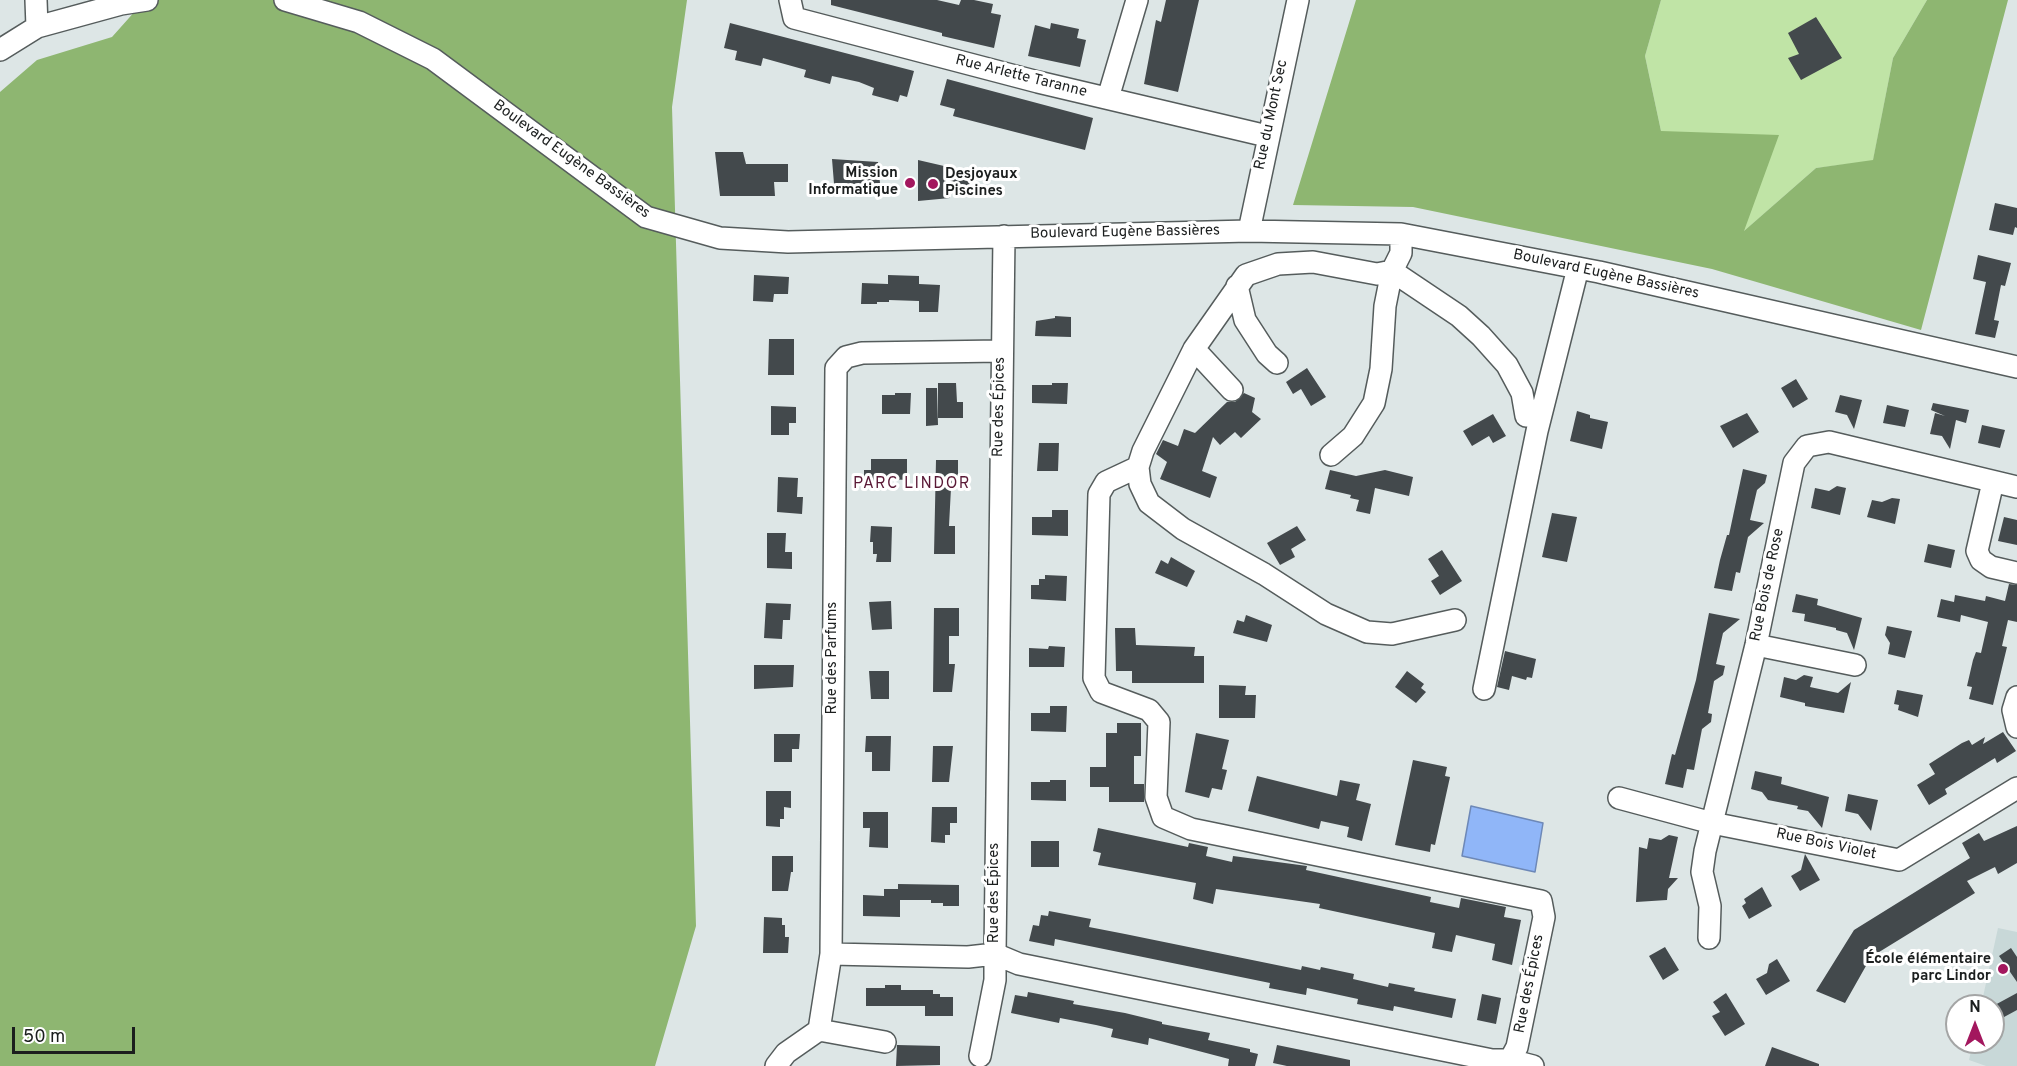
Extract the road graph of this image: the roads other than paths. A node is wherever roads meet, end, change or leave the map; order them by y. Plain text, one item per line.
1 (36, 0) edge
2 (147, 0) edge
3 (285, 0) edge
4 (790, 0) edge
5 (1137, 0) edge
6 (1298, 0) edge
7 (37, 27) junction
8 (0, 50) edge
9 (1108, 98) junction
10 (1267, 136) junction
11 (1249, 231) junction
12 (1401, 234) junction
13 (1004, 236) junction
14 (1578, 268) junction
15 (1392, 271) junction
16 (1237, 286) junction
17 (1194, 349) junction
18 (1001, 351) junction
19 (1277, 363) dead end
20 (2017, 367) edge
21 (1232, 390) dead end
22 (1526, 416) dead end
23 (1331, 455) dead end
24 (1138, 467) junction
25 (1993, 482) junction
26 (2017, 487) edge
27 (2017, 573) edge
28 (1455, 620) dead end
29 (1756, 645) junction
30 (1856, 665) dead end
31 (1484, 689) dead end
32 (2017, 697) edge
33 (2017, 727) edge
34 (2017, 788) edge
35 (1619, 798) dead end
36 (1712, 823) junction
37 (1709, 938) dead end
38 (831, 954) junction
39 (995, 954) junction
40 (819, 1030) junction
41 (885, 1042) dead end
42 (980, 1056) dead end
43 (1510, 1060) junction
44 (776, 1066) edge
45 (1533, 1066) edge

1 - 7 street
2 - 7 street
3 - 13 street, Boulevard Eugène Bassières
4 - 9 street, Rue Arlette Taranne
5 - 9 street
6 - 10 street, Rue du Mont Sec
7 - 8 street
9 - 10 street, Rue Arlette Taranne
10 - 11 street, Rue du Mont Sec
11 - 12 street, Boulevard Eugène Bassières
11 - 13 street, Boulevard Eugène Bassières
12 - 14 street, Boulevard Eugène Bassières
12 - 15 street
13 - 18 street, Rue des Épices
14 - 20 street, Boulevard Eugène Bassières
14 - 31 street
15 - 16 street
15 - 22 street
15 - 23 street
16 - 17 street
16 - 19 street
17 - 21 street
17 - 24 street
18 - 38 street, Rue des Parfums
18 - 39 street, Rue des Épices
24 - 28 street
24 - 43 street, Rue des Épices
25 - 26 street, Rue Bois de Rose
25 - 27 street
25 - 29 street, Rue Bois de Rose
29 - 30 street
29 - 36 street, Rue Bois de Rose
32 - 33 street
34 - 36 street, Rue Bois Violet
35 - 36 street, Rue Bois Violet
36 - 37 street, Rue Bois de Rose
38 - 39 street
38 - 40 street, Rue des Parfums
39 - 42 street
39 - 43 street, Rue des Épices
40 - 41 street
40 - 44 street
43 - 45 street

